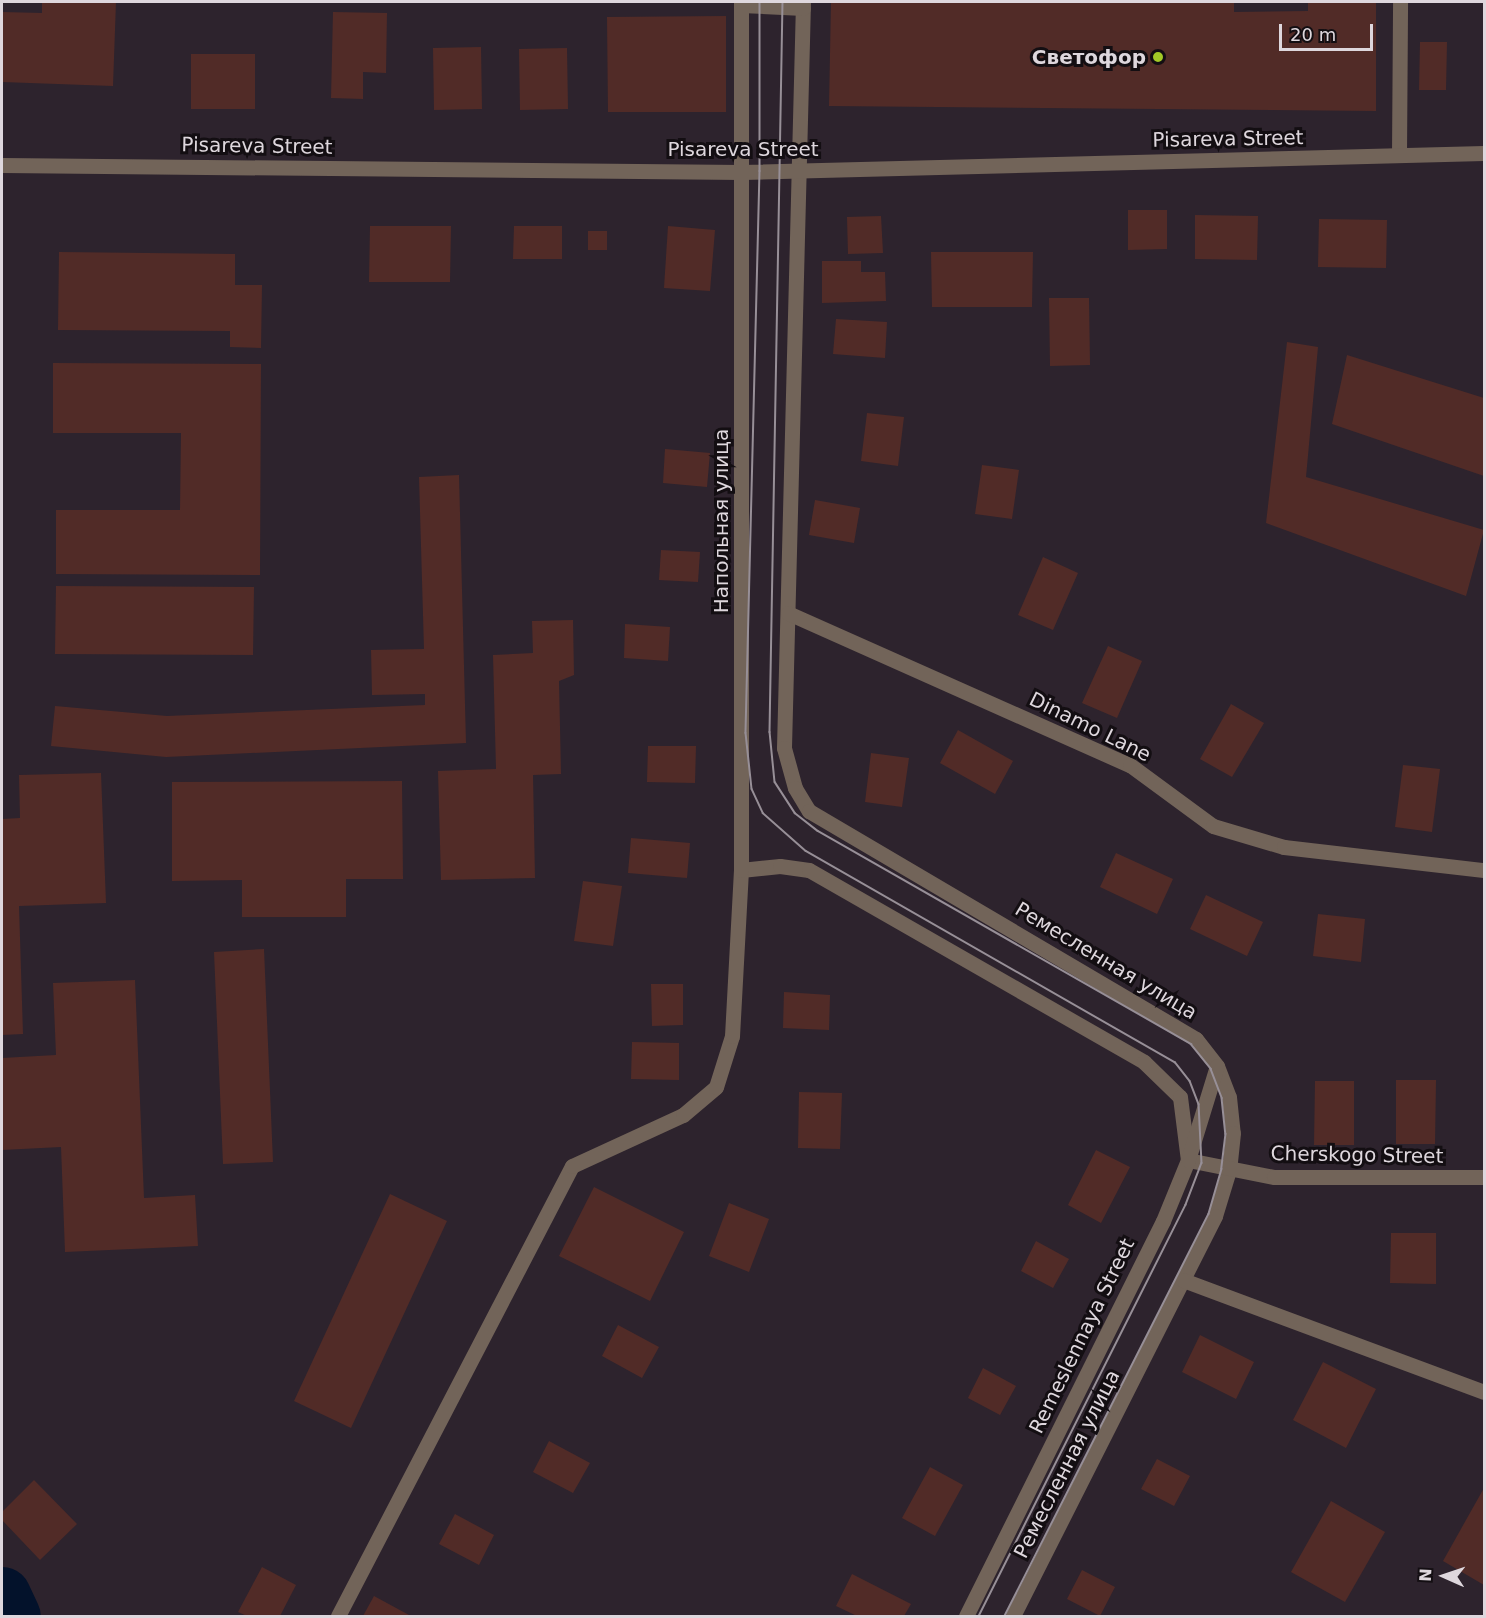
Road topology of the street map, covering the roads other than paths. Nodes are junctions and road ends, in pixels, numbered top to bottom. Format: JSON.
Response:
{"nodes":[{"id":1,"x":1400,"y":2,"type":"edge"},
{"id":2,"x":741,"y":3,"type":"edge"},
{"id":3,"x":803,"y":5,"type":"edge"},
{"id":4,"x":1485,"y":153,"type":"edge"},
{"id":5,"x":1399,"y":155,"type":"junction"},
{"id":6,"x":2,"y":165,"type":"edge"},
{"id":7,"x":802,"y":170,"type":"junction"},
{"id":8,"x":742,"y":171,"type":"junction"},
{"id":9,"x":788,"y":613,"type":"junction"},
{"id":10,"x":741,"y":870,"type":"junction"},
{"id":11,"x":1485,"y":870,"type":"edge"},
{"id":12,"x":1217,"y":1066,"type":"junction"},
{"id":13,"x":1188,"y":1160,"type":"junction"},
{"id":14,"x":1229,"y":1170,"type":"junction"},
{"id":15,"x":1485,"y":1177,"type":"edge"},
{"id":16,"x":1183,"y":1280,"type":"junction"},
{"id":17,"x":1485,"y":1392,"type":"edge"},
{"id":18,"x":338,"y":1617,"type":"edge"},
{"id":19,"x":966,"y":1617,"type":"edge"},
{"id":20,"x":1013,"y":1617,"type":"edge"}],
"edges":[{"from":1,"to":5,"type":"street"},
{"from":2,"to":3,"type":"street"},
{"from":2,"to":8,"type":"street","name":"Напольная улица"},
{"from":3,"to":7,"type":"street"},
{"from":4,"to":5,"type":"street","name":"Pisareva Street"},
{"from":5,"to":7,"type":"street","name":"Pisareva Street"},
{"from":6,"to":8,"type":"street","name":"Pisareva Street"},
{"from":7,"to":8,"type":"street","name":"Pisareva Street"},
{"from":7,"to":9,"type":"street"},
{"from":8,"to":10,"type":"street","name":"Напольная улица"},
{"from":9,"to":11,"type":"street","name":"Dinamo Lane"},
{"from":9,"to":12,"type":"street","name":"Ремесленная улица"},
{"from":10,"to":13,"type":"street"},
{"from":10,"to":18,"type":"street","name":"Напольная улица"},
{"from":12,"to":13,"type":"street","name":"Remeslennaya Street"},
{"from":12,"to":14,"type":"street","name":"Ремесленная улица"},
{"from":13,"to":14,"type":"street","name":"Cherskogo Street"},
{"from":13,"to":19,"type":"street","name":"Remeslennaya Street"},
{"from":14,"to":15,"type":"street","name":"Cherskogo Street"},
{"from":14,"to":16,"type":"street","name":"Ремесленная улица"},
{"from":16,"to":17,"type":"street"},
{"from":16,"to":20,"type":"street","name":"Ремесленная улица"}]}
